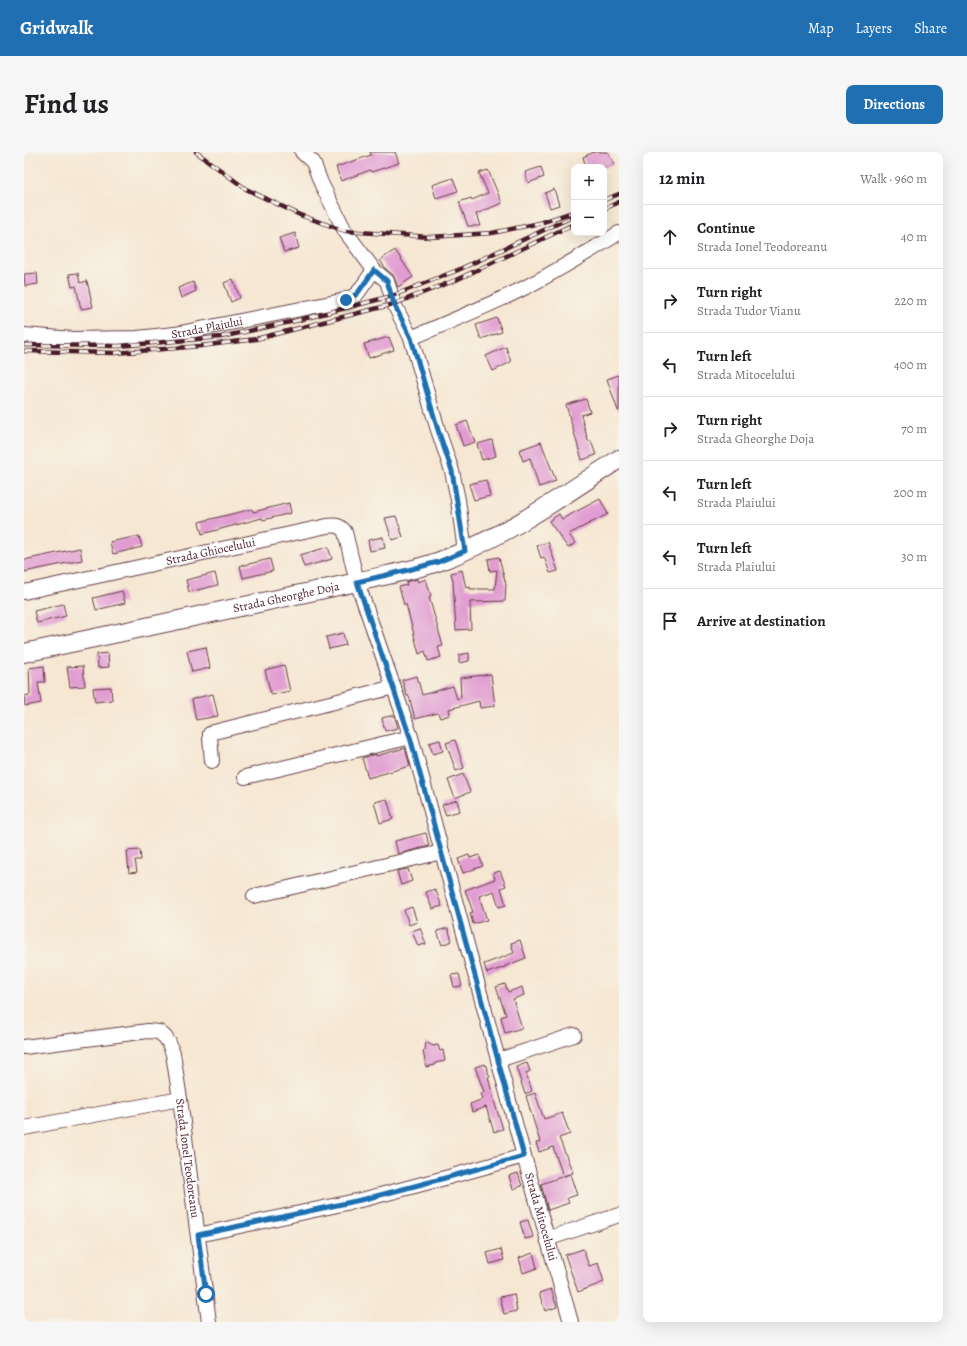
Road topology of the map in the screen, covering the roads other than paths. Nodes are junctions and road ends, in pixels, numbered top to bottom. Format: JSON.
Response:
{"nodes":[{"id":1,"x":302,"y":152,"type":"edge"},
{"id":2,"x":619,"y":233,"type":"edge"},
{"id":3,"x":374,"y":270,"type":"junction"},
{"id":4,"x":24,"y":336,"type":"edge"},
{"id":5,"x":411,"y":338,"type":"junction"},
{"id":6,"x":619,"y":459,"type":"edge"},
{"id":7,"x":465,"y":551,"type":"junction"},
{"id":8,"x":357,"y":582,"type":"junction"},
{"id":9,"x":24,"y":592,"type":"edge"},
{"id":10,"x":25,"y":650,"type":"edge"},
{"id":11,"x":394,"y":687,"type":"junction"},
{"id":12,"x":410,"y":737,"type":"junction"},
{"id":13,"x":212,"y":760,"type":"dead end"},
{"id":14,"x":245,"y":777,"type":"dead end"},
{"id":15,"x":442,"y":852,"type":"junction"},
{"id":16,"x":254,"y":896,"type":"dead end"},
{"id":17,"x":574,"y":1035,"type":"dead end"},
{"id":18,"x":24,"y":1047,"type":"edge"},
{"id":19,"x":499,"y":1060,"type":"junction"},
{"id":20,"x":180,"y":1100,"type":"junction"},
{"id":21,"x":24,"y":1128,"type":"edge"},
{"id":22,"x":524,"y":1156,"type":"junction"},
{"id":23,"x":619,"y":1215,"type":"edge"},
{"id":24,"x":198,"y":1235,"type":"junction"},
{"id":25,"x":548,"y":1239,"type":"junction"},
{"id":26,"x":209,"y":1322,"type":"edge"},
{"id":27,"x":571,"y":1322,"type":"edge"}],
"edges":[{"from":1,"to":3,"type":"street"},
{"from":2,"to":5,"type":"street"},
{"from":3,"to":4,"type":"street","name":"Strada Plaiului"},
{"from":3,"to":5,"type":"street"},
{"from":5,"to":7,"type":"street"},
{"from":6,"to":7,"type":"main road","name":"Strada Gheorghe Doja"},
{"from":7,"to":8,"type":"main road","name":"Strada Gheorghe Doja"},
{"from":8,"to":9,"type":"street","name":"Strada Ghiocelului"},
{"from":8,"to":10,"type":"main road","name":"Strada Gheorghe Doja"},
{"from":8,"to":11,"type":"street","name":"Strada Mitocelului"},
{"from":11,"to":12,"type":"street","name":"Strada Mitocelului"},
{"from":11,"to":13,"type":"street"},
{"from":12,"to":14,"type":"street"},
{"from":12,"to":15,"type":"street","name":"Strada Mitocelului"},
{"from":15,"to":16,"type":"street"},
{"from":15,"to":19,"type":"street","name":"Strada Mitocelului"},
{"from":17,"to":19,"type":"street"},
{"from":18,"to":20,"type":"street","name":"Strada Ionel Teodoreanu"},
{"from":19,"to":22,"type":"street","name":"Strada Mitocelului"},
{"from":20,"to":21,"type":"street"},
{"from":20,"to":24,"type":"street","name":"Strada Ionel Teodoreanu"},
{"from":22,"to":24,"type":"street"},
{"from":22,"to":25,"type":"street","name":"Strada Mitocelului"},
{"from":23,"to":25,"type":"street"},
{"from":24,"to":26,"type":"street","name":"Strada Ionel Teodoreanu"},
{"from":25,"to":27,"type":"street","name":"Strada Mitocelului"}]}
